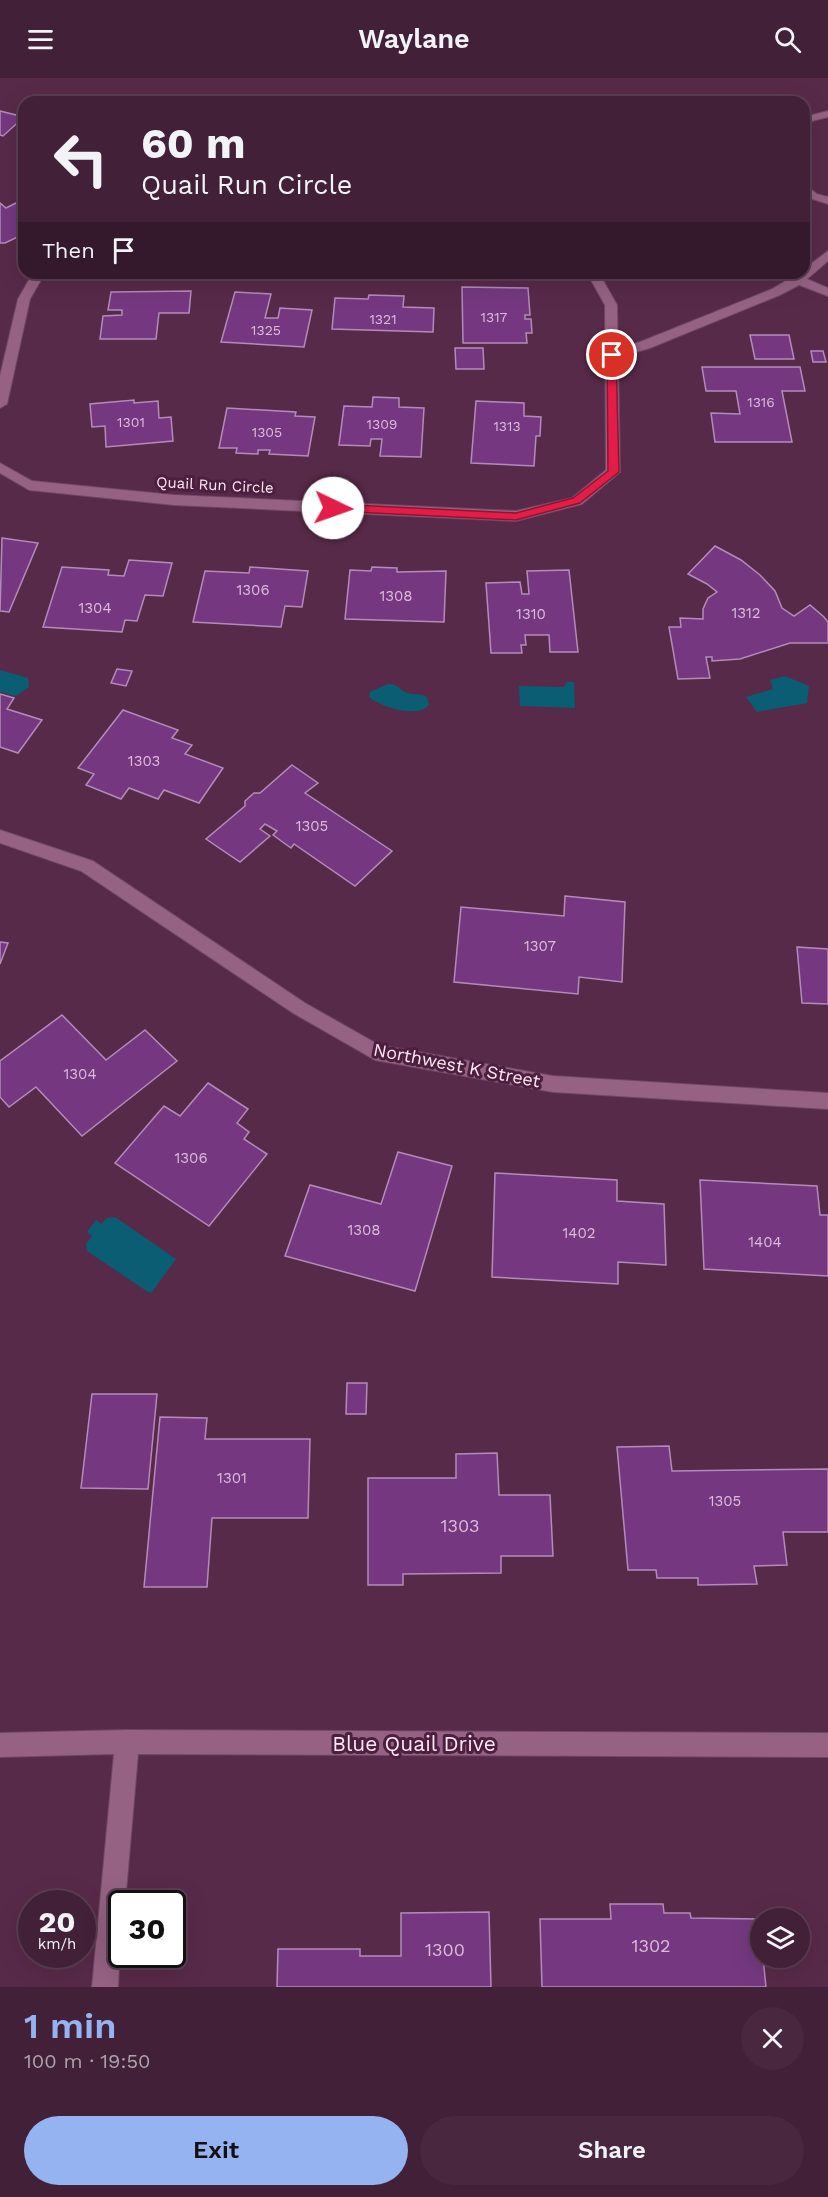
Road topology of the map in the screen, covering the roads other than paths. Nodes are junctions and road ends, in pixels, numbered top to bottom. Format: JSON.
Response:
{"nodes":[{"id":1,"x":828,"y":114,"type":"edge"},
{"id":2,"x":810,"y":118,"type":"edge"},
{"id":3,"x":810,"y":192,"type":"edge"},
{"id":4,"x":828,"y":201,"type":"edge"},
{"id":5,"x":828,"y":255,"type":"edge"},
{"id":6,"x":810,"y":270,"type":"edge"},
{"id":7,"x":36,"y":279,"type":"edge"},
{"id":8,"x":596,"y":279,"type":"edge"},
{"id":9,"x":798,"y":280,"type":"joint"},
{"id":10,"x":828,"y":292,"type":"edge"},
{"id":11,"x":612,"y":355,"type":"junction"},
{"id":12,"x":0,"y":404,"type":"edge"},
{"id":13,"x":0,"y":467,"type":"edge"},
{"id":14,"x":0,"y":836,"type":"edge"},
{"id":15,"x":828,"y":1101,"type":"edge"},
{"id":16,"x":127,"y":1742,"type":"junction"},
{"id":17,"x":0,"y":1745,"type":"edge"},
{"id":18,"x":828,"y":1745,"type":"edge"},
{"id":19,"x":105,"y":1987,"type":"edge"}],
"edges":[{"from":1,"to":2,"type":"street"},
{"from":3,"to":4,"type":"street"},
{"from":5,"to":6,"type":"street"},
{"from":7,"to":12,"type":"street"},
{"from":8,"to":11,"type":"street","name":"Quail Run Circle"},
{"from":9,"to":10,"type":"street"},
{"from":9,"to":11,"type":"street"},
{"from":11,"to":13,"type":"street","name":"Quail Run Circle"},
{"from":14,"to":15,"type":"street","name":"Northwest K Street"},
{"from":16,"to":17,"type":"street","name":"Blue Quail Drive"},
{"from":16,"to":18,"type":"street","name":"Blue Quail Drive"},
{"from":16,"to":19,"type":"street"}]}
